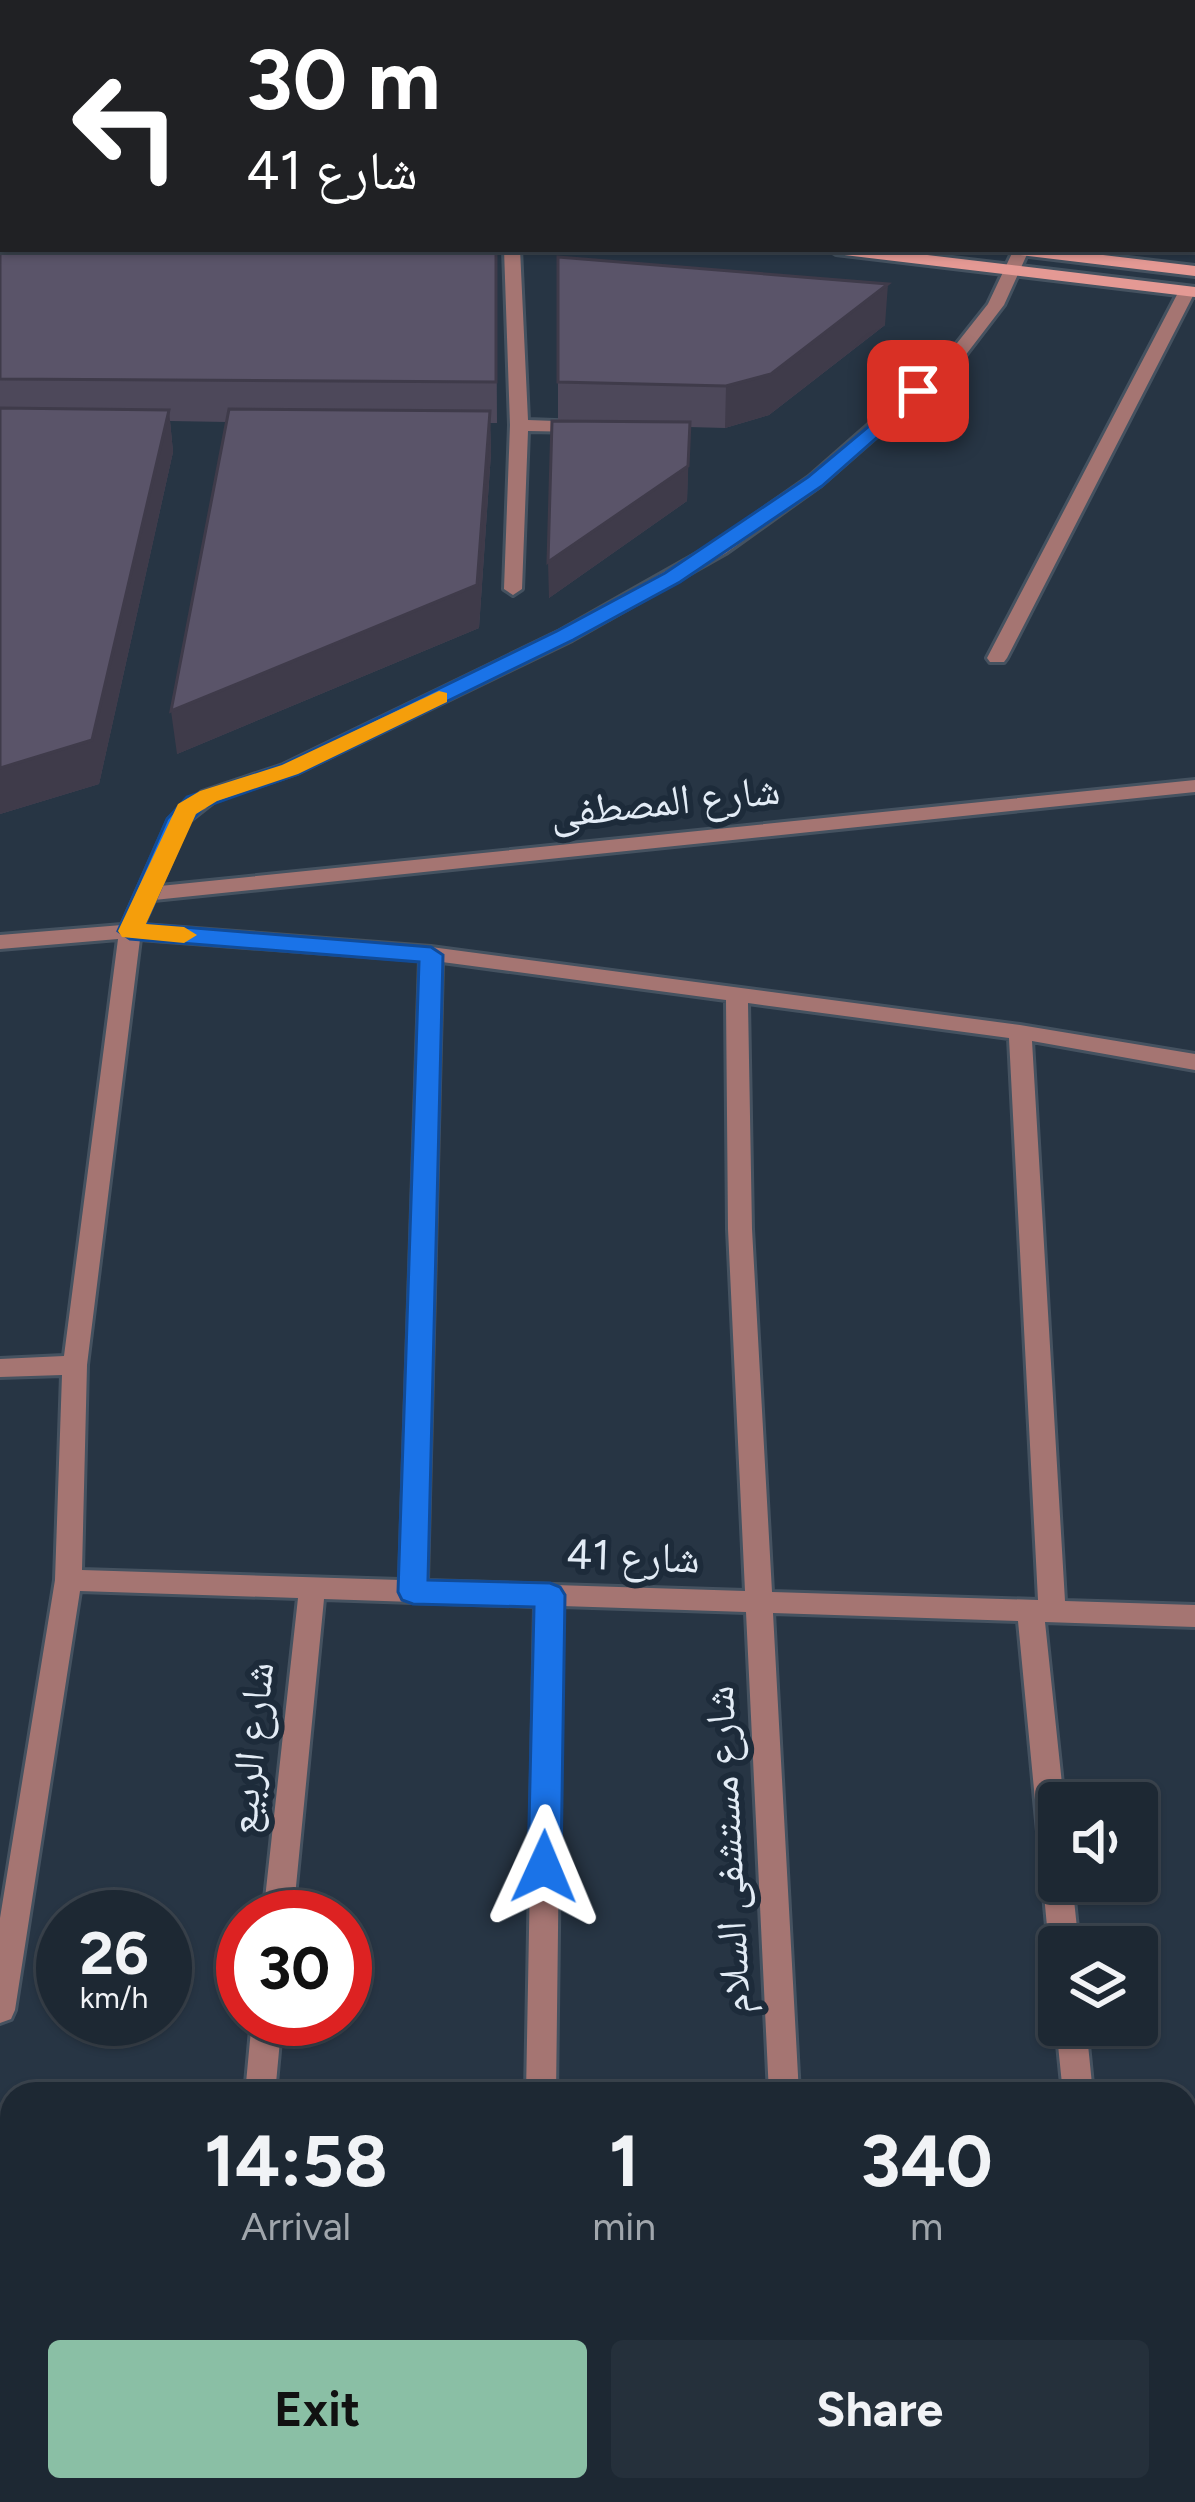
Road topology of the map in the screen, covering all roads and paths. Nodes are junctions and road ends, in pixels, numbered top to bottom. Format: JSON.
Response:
{"nodes":[{"id":1,"x":512,"y":252,"type":"edge"},
{"id":2,"x":861,"y":252,"type":"edge"},
{"id":3,"x":1020,"y":252,"type":"edge"},
{"id":4,"x":1038,"y":252,"type":"edge"},
{"id":5,"x":1014,"y":270,"type":"junction"},
{"id":6,"x":1195,"y":271,"type":"edge"},
{"id":7,"x":1191,"y":292,"type":"edge"},
{"id":8,"x":519,"y":424,"type":"junction"},
{"id":9,"x":601,"y":428,"type":"edge"},
{"id":10,"x":513,"y":589,"type":"dead end"},
{"id":11,"x":998,"y":658,"type":"dead end"},
{"id":12,"x":1195,"y":786,"type":"edge"},
{"id":13,"x":144,"y":894,"type":"junction"},
{"id":14,"x":130,"y":931,"type":"junction"},
{"id":15,"x":0,"y":942,"type":"edge"},
{"id":16,"x":431,"y":955,"type":"junction"},
{"id":17,"x":736,"y":996,"type":"junction"},
{"id":18,"x":1021,"y":1032,"type":"junction"},
{"id":19,"x":1195,"y":1062,"type":"edge"},
{"id":20,"x":75,"y":1365,"type":"junction"},
{"id":21,"x":0,"y":1368,"type":"edge"},
{"id":22,"x":68,"y":1580,"type":"junction"},
{"id":23,"x":312,"y":1588,"type":"junction"},
{"id":24,"x":413,"y":1592,"type":"junction"},
{"id":25,"x":550,"y":1595,"type":"junction"},
{"id":26,"x":760,"y":1602,"type":"junction"},
{"id":27,"x":1041,"y":1611,"type":"junction"},
{"id":28,"x":1195,"y":1616,"type":"edge"},
{"id":29,"x":281,"y":1890,"type":"edge"},
{"id":30,"x":1063,"y":1926,"type":"edge"},
{"id":31,"x":0,"y":2010,"type":"edge"},
{"id":32,"x":264,"y":2046,"type":"edge"},
{"id":33,"x":1073,"y":2046,"type":"edge"},
{"id":34,"x":261,"y":2082,"type":"edge"},
{"id":35,"x":541,"y":2082,"type":"edge"},
{"id":36,"x":783,"y":2082,"type":"edge"},
{"id":37,"x":1077,"y":2082,"type":"edge"}],
"edges":[{"from":1,"to":8,"type":"street"},
{"from":2,"to":5,"type":"main road"},
{"from":3,"to":5,"type":"street"},
{"from":4,"to":6,"type":"main road"},
{"from":5,"to":7,"type":"main road"},
{"from":5,"to":13,"type":"street"},
{"from":7,"to":11,"type":"street"},
{"from":8,"to":9,"type":"street"},
{"from":8,"to":10,"type":"street"},
{"from":12,"to":13,"type":"street","name":"شارع المصطفى"},
{"from":13,"to":14,"type":"street"},
{"from":14,"to":15,"type":"street"},
{"from":14,"to":16,"type":"street"},
{"from":14,"to":20,"type":"street"},
{"from":16,"to":17,"type":"street"},
{"from":16,"to":24,"type":"street"},
{"from":17,"to":18,"type":"street"},
{"from":17,"to":26,"type":"street","name":"شارع مستشفى السلام"},
{"from":18,"to":19,"type":"street"},
{"from":18,"to":27,"type":"street"},
{"from":20,"to":21,"type":"street"},
{"from":20,"to":22,"type":"street"},
{"from":22,"to":23,"type":"street","name":"شارع 41"},
{"from":22,"to":31,"type":"street"},
{"from":23,"to":24,"type":"street","name":"شارع 41"},
{"from":23,"to":29,"type":"street","name":"شارع الربيع"},
{"from":24,"to":25,"type":"street","name":"شارع 41"},
{"from":25,"to":26,"type":"street","name":"شارع 41"},
{"from":25,"to":35,"type":"street"},
{"from":26,"to":27,"type":"street","name":"شارع 41"},
{"from":26,"to":36,"type":"street","name":"شارع مستشفى السلام"},
{"from":27,"to":28,"type":"street","name":"شارع 41"},
{"from":27,"to":30,"type":"street"},
{"from":32,"to":34,"type":"street"},
{"from":33,"to":37,"type":"street"}]}
